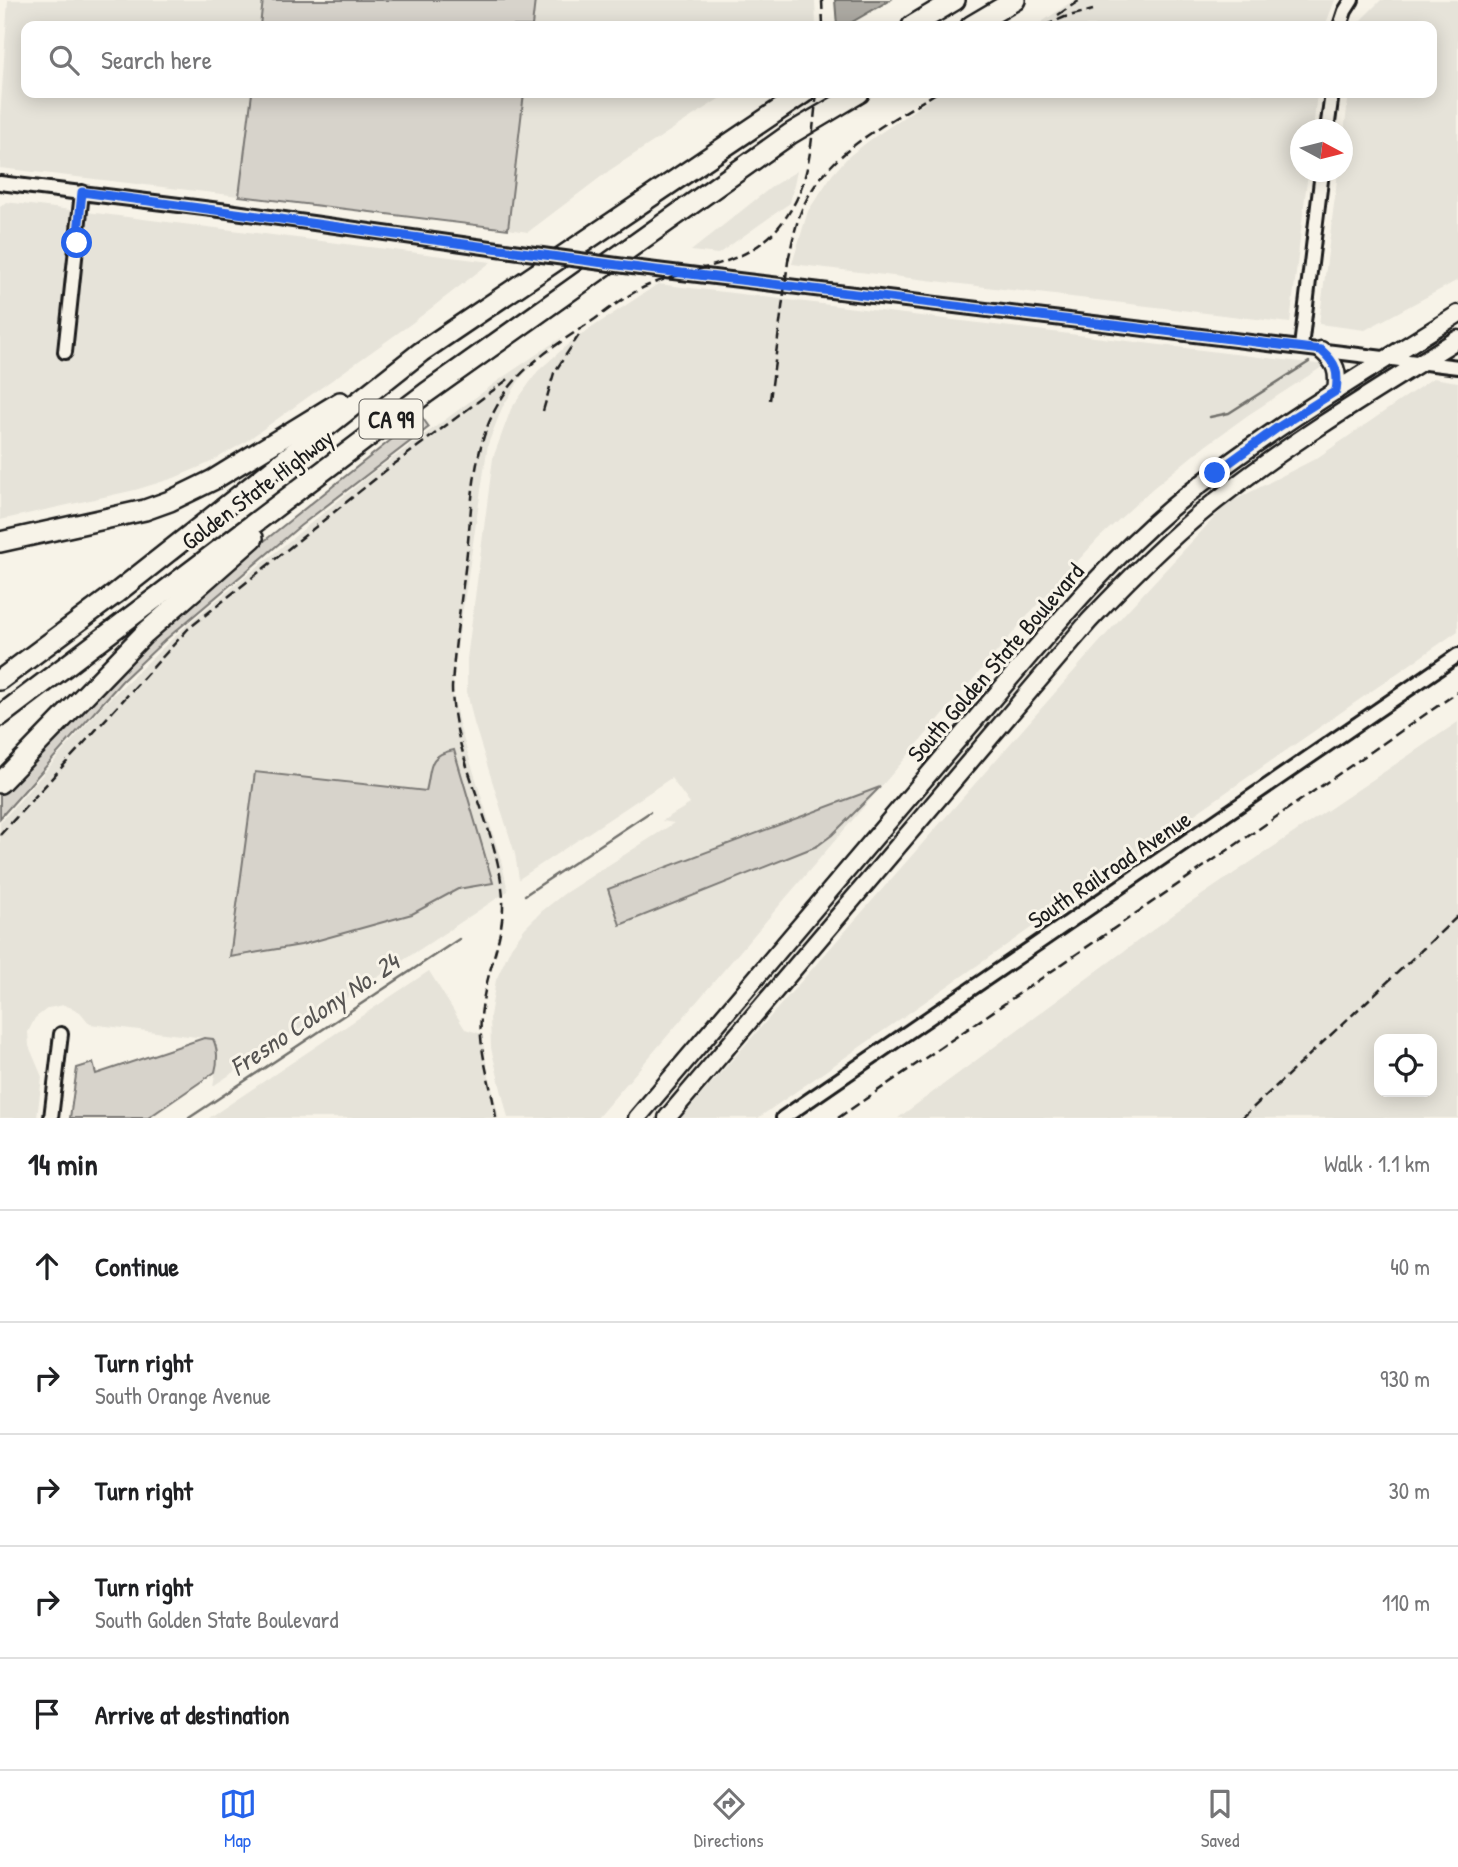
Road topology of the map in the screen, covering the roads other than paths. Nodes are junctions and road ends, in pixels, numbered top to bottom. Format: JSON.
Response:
{"nodes":[{"id":1,"x":955,"y":0,"type":"edge"},
{"id":2,"x":1016,"y":0,"type":"edge"},
{"id":3,"x":1352,"y":0,"type":"edge"},
{"id":4,"x":920,"y":21,"type":"edge"},
{"id":5,"x":980,"y":21,"type":"edge"},
{"id":6,"x":1342,"y":21,"type":"edge"},
{"id":7,"x":797,"y":98,"type":"edge"},
{"id":8,"x":851,"y":98,"type":"edge"},
{"id":9,"x":1331,"y":98,"type":"edge"},
{"id":10,"x":1328,"y":119,"type":"edge"},
{"id":11,"x":1321,"y":182,"type":"edge"},
{"id":12,"x":0,"y":183,"type":"edge"},
{"id":13,"x":82,"y":192,"type":"junction"},
{"id":14,"x":1458,"y":314,"type":"edge"},
{"id":15,"x":1458,"y":339,"type":"edge"},
{"id":16,"x":1301,"y":348,"type":"junction"},
{"id":17,"x":1321,"y":350,"type":"junction"},
{"id":18,"x":65,"y":352,"type":"dead end"},
{"id":19,"x":421,"y":352,"type":"junction"},
{"id":20,"x":1390,"y":357,"type":"junction"},
{"id":21,"x":1421,"y":362,"type":"junction"},
{"id":22,"x":1458,"y":367,"type":"edge"},
{"id":23,"x":1336,"y":391,"type":"junction"},
{"id":24,"x":402,"y":410,"type":"junction"},
{"id":25,"x":0,"y":542,"type":"edge"},
{"id":26,"x":1458,"y":655,"type":"edge"},
{"id":27,"x":0,"y":680,"type":"edge"},
{"id":28,"x":0,"y":716,"type":"edge"},
{"id":29,"x":0,"y":783,"type":"edge"},
{"id":30,"x":61,"y":1034,"type":"dead end"},
{"id":31,"x":51,"y":1118,"type":"edge"},
{"id":32,"x":637,"y":1118,"type":"edge"},
{"id":33,"x":667,"y":1118,"type":"edge"},
{"id":34,"x":783,"y":1118,"type":"edge"}],
"edges":[{"from":1,"to":4,"type":"highway"},
{"from":2,"to":5,"type":"highway"},
{"from":3,"to":6,"type":"street"},
{"from":7,"to":19,"type":"highway","name":"Golden State Highway","number":"CA 99"},
{"from":8,"to":24,"type":"highway","name":"Golden State Highway","number":"CA 99"},
{"from":9,"to":10,"type":"street"},
{"from":11,"to":16,"type":"street"},
{"from":12,"to":13,"type":"street"},
{"from":13,"to":16,"type":"street","bridge":true},
{"from":13,"to":18,"type":"street"},
{"from":14,"to":20,"type":"main road","name":"South Golden State Boulevard"},
{"from":15,"to":21,"type":"main road","name":"South Golden State Boulevard"},
{"from":16,"to":17,"type":"street"},
{"from":17,"to":20,"type":"street"},
{"from":17,"to":23,"type":"main road"},
{"from":19,"to":25,"type":"highway"},
{"from":19,"to":27,"type":"highway","name":"Golden State Highway","number":"CA 99"},
{"from":20,"to":21,"type":"street"},
{"from":20,"to":23,"type":"main road","name":"South Golden State Boulevard"},
{"from":21,"to":22,"type":"street"},
{"from":21,"to":33,"type":"main road","name":"South Golden State Boulevard"},
{"from":23,"to":32,"type":"main road","name":"South Golden State Boulevard"},
{"from":24,"to":28,"type":"highway","name":"Golden State Highway","number":"CA 99"},
{"from":24,"to":29,"type":"highway"},
{"from":26,"to":34,"type":"street","name":"South Railroad Avenue"},
{"from":30,"to":31,"type":"street"}]}
